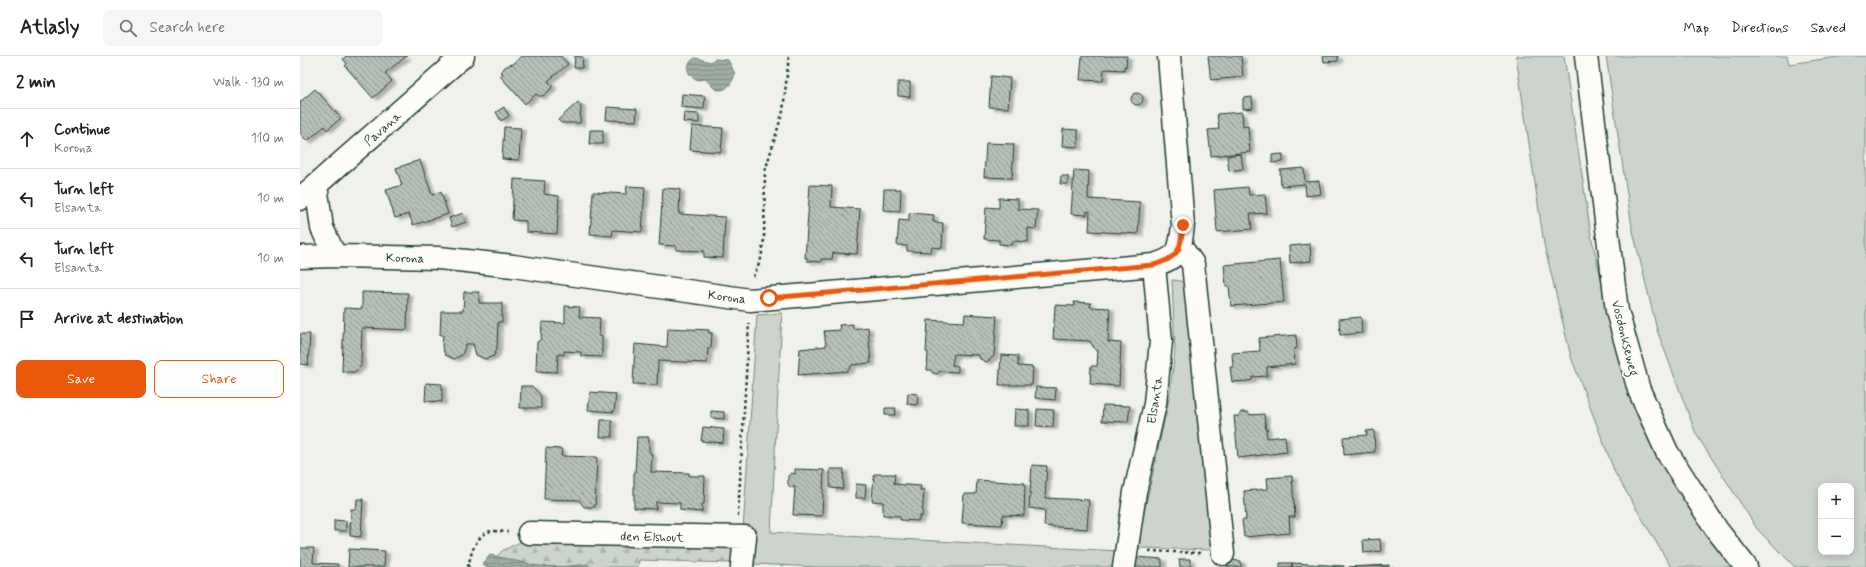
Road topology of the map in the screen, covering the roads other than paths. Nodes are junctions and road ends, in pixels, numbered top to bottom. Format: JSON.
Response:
{"nodes":[{"id":1,"x":463,"y":56,"type":"edge"},
{"id":2,"x":1169,"y":56,"type":"edge"},
{"id":3,"x":1586,"y":56,"type":"edge"},
{"id":4,"x":316,"y":185,"type":"junction"},
{"id":5,"x":300,"y":199,"type":"edge"},
{"id":6,"x":1181,"y":247,"type":"junction"},
{"id":7,"x":335,"y":256,"type":"junction"},
{"id":8,"x":300,"y":257,"type":"edge"},
{"id":9,"x":1154,"y":265,"type":"junction"},
{"id":10,"x":529,"y":533,"type":"road end"},
{"id":11,"x":1223,"y":554,"type":"road end"},
{"id":12,"x":1125,"y":559,"type":"edge"},
{"id":13,"x":742,"y":567,"type":"edge"},
{"id":14,"x":1746,"y":567,"type":"edge"}],
"edges":[{"from":1,"to":4,"type":"street","name":"Pavana"},
{"from":2,"to":6,"type":"street"},
{"from":3,"to":14,"type":"street","name":"Vosdonkseweg"},
{"from":4,"to":5,"type":"street","name":"Pavana"},
{"from":4,"to":7,"type":"street"},
{"from":6,"to":9,"type":"street"},
{"from":6,"to":11,"type":"street"},
{"from":7,"to":8,"type":"street","name":"Korona"},
{"from":7,"to":9,"type":"street","name":"Korona"},
{"from":9,"to":12,"type":"street","name":"Elsanta"},
{"from":10,"to":13,"type":"street","name":"den Elshout"}]}
